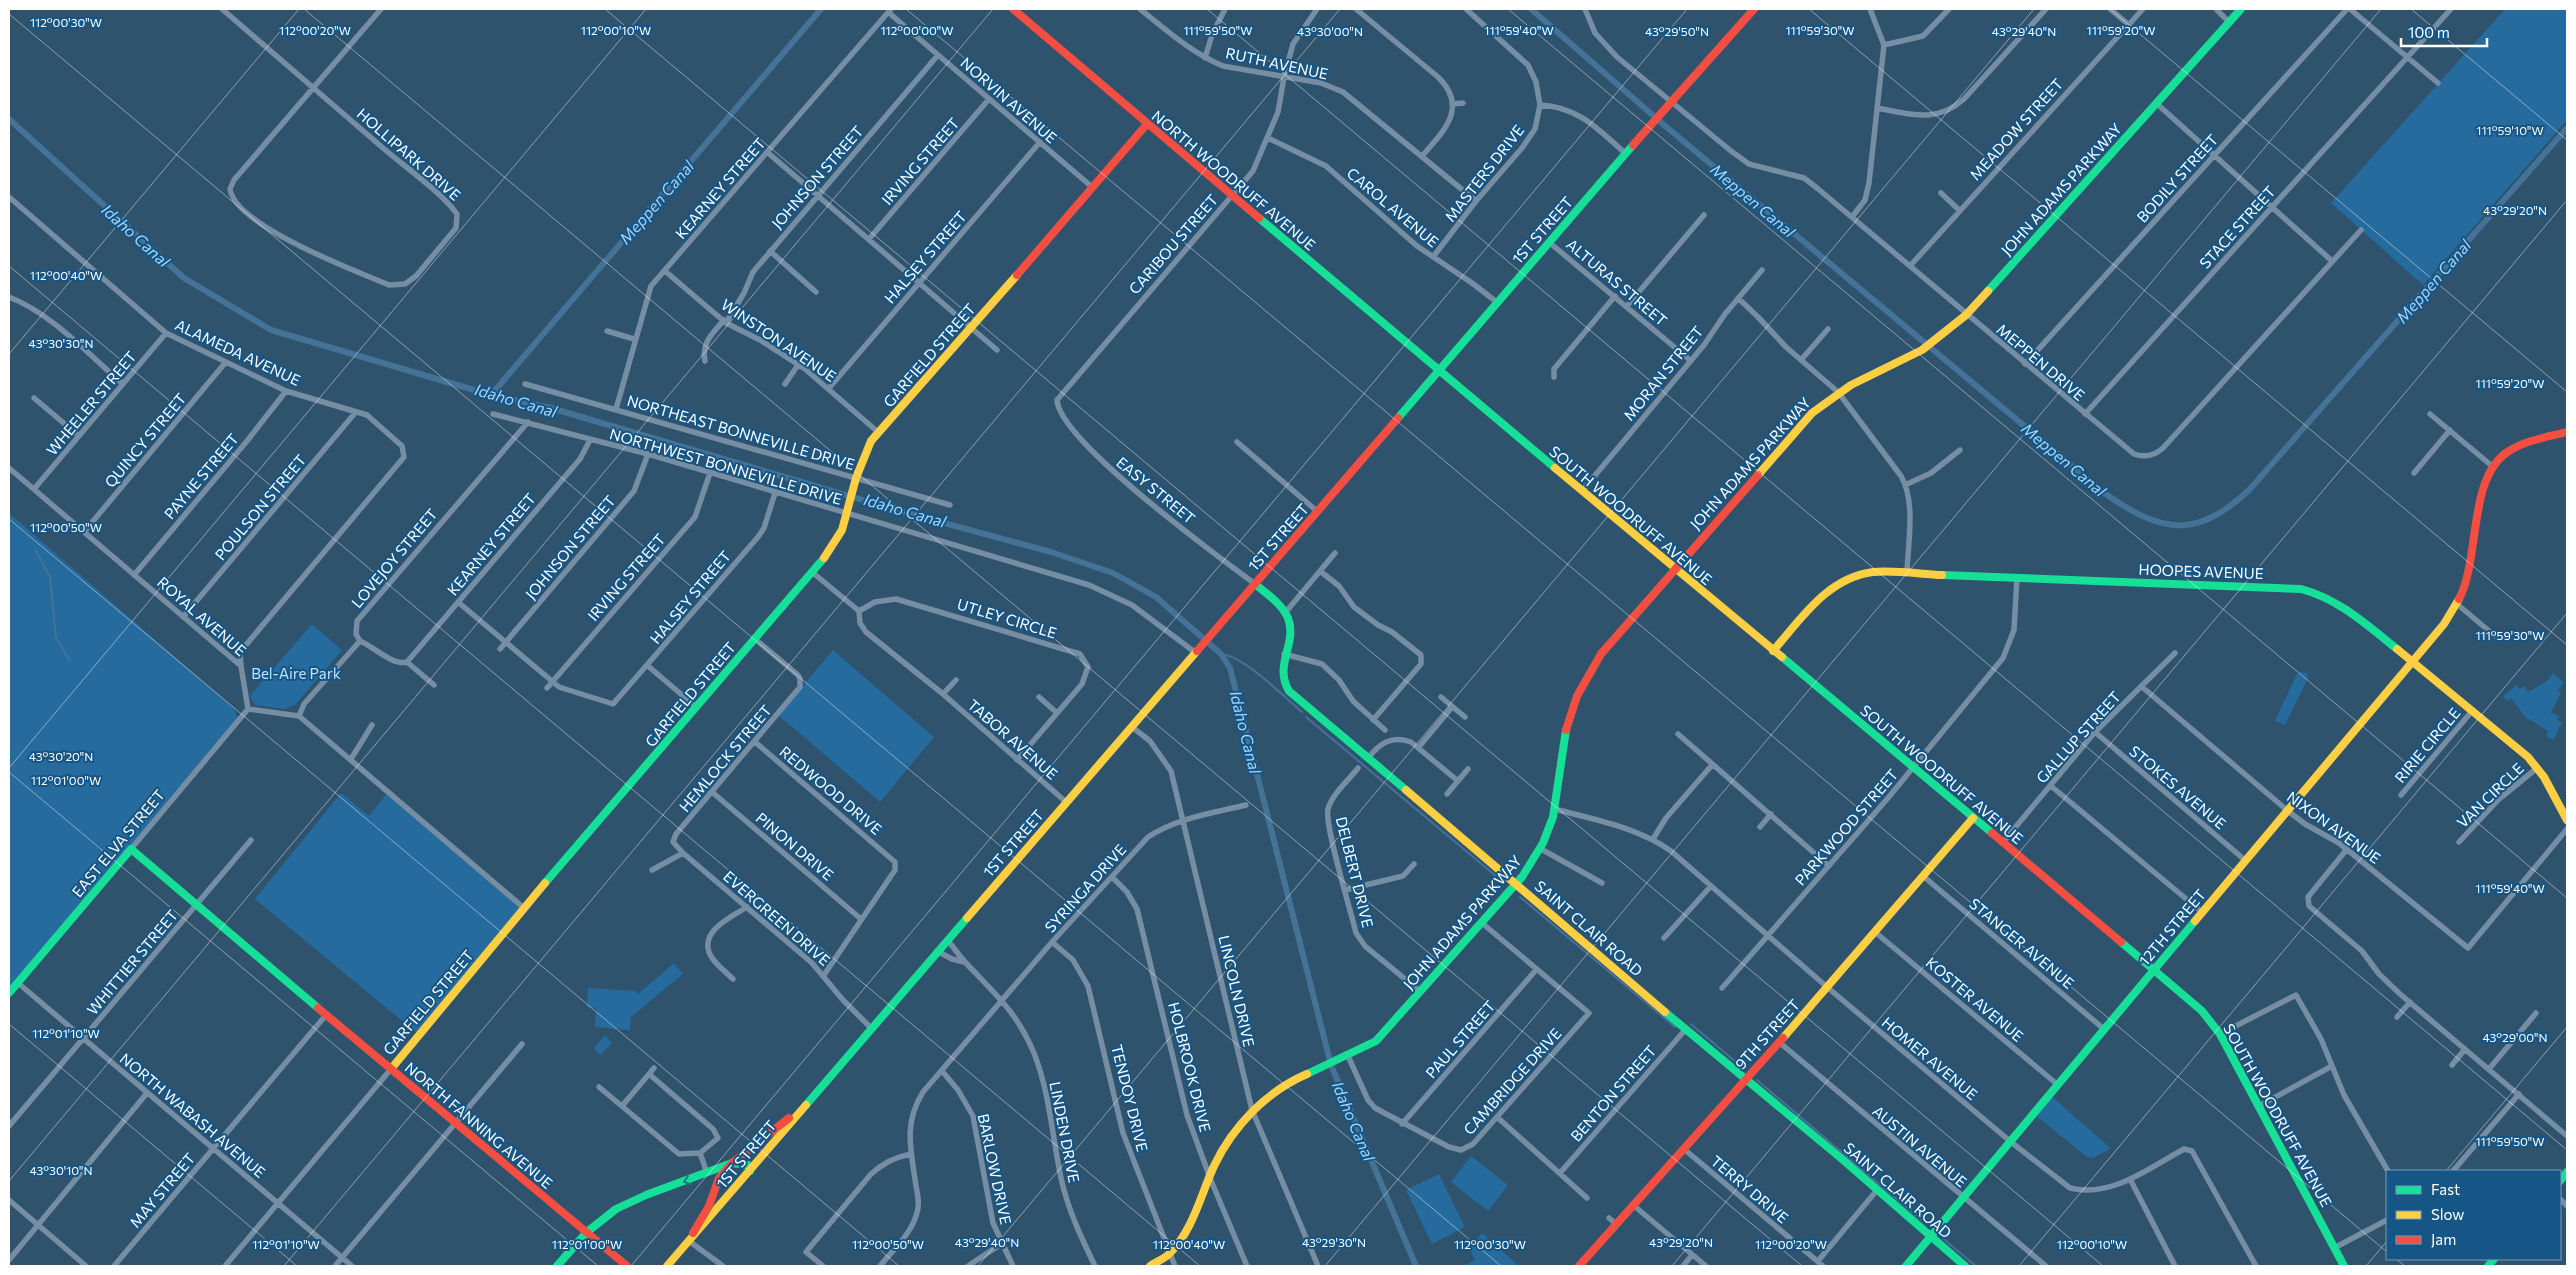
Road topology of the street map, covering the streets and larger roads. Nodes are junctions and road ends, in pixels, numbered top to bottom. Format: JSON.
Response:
{"nodes":[{"id":1,"x":222,"y":9,"type":"edge"},
{"id":2,"x":381,"y":9,"type":"edge"},
{"id":3,"x":1013,"y":9,"type":"edge"},
{"id":4,"x":1140,"y":9,"type":"edge"},
{"id":5,"x":1225,"y":9,"type":"edge"},
{"id":6,"x":1317,"y":9,"type":"edge"},
{"id":7,"x":1356,"y":9,"type":"edge"},
{"id":8,"x":1466,"y":9,"type":"edge"},
{"id":9,"x":1585,"y":9,"type":"edge"},
{"id":10,"x":1754,"y":9,"type":"edge"},
{"id":11,"x":1870,"y":9,"type":"edge"},
{"id":12,"x":1949,"y":9,"type":"edge"},
{"id":13,"x":2046,"y":9,"type":"edge"},
{"id":14,"x":2110,"y":9,"type":"edge"},
{"id":15,"x":2143,"y":9,"type":"edge"},
{"id":16,"x":2216,"y":9,"type":"edge"},
{"id":17,"x":2241,"y":9,"type":"edge"},
{"id":18,"x":2349,"y":9,"type":"edge"},
{"id":19,"x":2451,"y":9,"type":"edge"},
{"id":20,"x":889,"y":10,"type":"edge"},
{"id":21,"x":2229,"y":22,"type":"junction"},
{"id":22,"x":2128,"y":24,"type":"junction"},
{"id":23,"x":1884,"y":45,"type":"junction"},
{"id":24,"x":938,"y":55,"type":"junction"},
{"id":25,"x":2408,"y":57,"type":"junction"},
{"id":26,"x":1205,"y":58,"type":"junction"},
{"id":27,"x":1284,"y":77,"type":"junction"},
{"id":28,"x":2438,"y":83,"type":"dead end"},
{"id":29,"x":313,"y":87,"type":"junction"},
{"id":30,"x":989,"y":99,"type":"junction"},
{"id":31,"x":1670,"y":102,"type":"junction"},
{"id":32,"x":1464,"y":103,"type":"dead end"},
{"id":33,"x":2156,"y":103,"type":"junction"},
{"id":34,"x":1452,"y":104,"type":"junction"},
{"id":35,"x":1540,"y":105,"type":"junction"},
{"id":36,"x":1877,"y":108,"type":"junction"},
{"id":37,"x":1147,"y":124,"type":"junction"},
{"id":38,"x":1268,"y":138,"type":"junction"},
{"id":39,"x":1040,"y":142,"type":"junction"},
{"id":40,"x":767,"y":152,"type":"junction"},
{"id":41,"x":1626,"y":154,"type":"junction"},
{"id":42,"x":2214,"y":154,"type":"junction"},
{"id":43,"x":1422,"y":156,"type":"junction"},
{"id":44,"x":1092,"y":187,"type":"junction"},
{"id":45,"x":1940,"y":193,"type":"dead end"},
{"id":46,"x":818,"y":194,"type":"junction"},
{"id":47,"x":1232,"y":196,"type":"junction"},
{"id":48,"x":9,"y":198,"type":"edge"},
{"id":49,"x":1476,"y":201,"type":"junction"},
{"id":50,"x":2272,"y":207,"type":"junction"},
{"id":51,"x":1959,"y":210,"type":"junction"},
{"id":52,"x":1704,"y":215,"type":"dead end"},
{"id":53,"x":1852,"y":217,"type":"junction"},
{"id":54,"x":2361,"y":230,"type":"dead end"},
{"id":55,"x":869,"y":239,"type":"junction"},
{"id":56,"x":1550,"y":243,"type":"junction"},
{"id":57,"x":770,"y":251,"type":"junction"},
{"id":58,"x":1433,"y":257,"type":"junction"},
{"id":59,"x":2332,"y":261,"type":"junction"},
{"id":60,"x":1910,"y":266,"type":"junction"},
{"id":61,"x":1762,"y":270,"type":"dead end"},
{"id":62,"x":665,"y":271,"type":"junction"},
{"id":63,"x":919,"y":282,"type":"junction"},
{"id":64,"x":816,"y":292,"type":"dead end"},
{"id":65,"x":1615,"y":296,"type":"junction"},
{"id":66,"x":9,"y":297,"type":"edge"},
{"id":67,"x":1738,"y":298,"type":"junction"},
{"id":68,"x":1498,"y":303,"type":"junction"},
{"id":69,"x":1626,"y":306,"type":"junction"},
{"id":70,"x":1966,"y":315,"type":"junction"},
{"id":71,"x":725,"y":322,"type":"junction"},
{"id":72,"x":972,"y":328,"type":"junction"},
{"id":73,"x":1828,"y":329,"type":"dead end"},
{"id":74,"x":607,"y":331,"type":"dead end"},
{"id":75,"x":166,"y":333,"type":"junction"},
{"id":76,"x":634,"y":339,"type":"junction"},
{"id":77,"x":998,"y":350,"type":"dead end"},
{"id":78,"x":1801,"y":360,"type":"junction"},
{"id":79,"x":705,"y":361,"type":"dead end"},
{"id":80,"x":1691,"y":361,"type":"junction"},
{"id":81,"x":225,"y":363,"type":"junction"},
{"id":82,"x":798,"y":364,"type":"junction"},
{"id":83,"x":2025,"y":364,"type":"junction"},
{"id":84,"x":1439,"y":371,"type":"junction"},
{"id":85,"x":1554,"y":377,"type":"dead end"},
{"id":86,"x":123,"y":384,"type":"junction"},
{"id":87,"x":525,"y":384,"type":"dead end"},
{"id":88,"x":785,"y":384,"type":"dead end"},
{"id":89,"x":829,"y":388,"type":"junction"},
{"id":90,"x":286,"y":391,"type":"junction"},
{"id":91,"x":1838,"y":392,"type":"junction"},
{"id":92,"x":34,"y":398,"type":"dead end"},
{"id":93,"x":1057,"y":400,"type":"joint"},
{"id":94,"x":616,"y":408,"type":"junction"},
{"id":95,"x":355,"y":413,"type":"junction"},
{"id":96,"x":493,"y":414,"type":"dead end"},
{"id":97,"x":2085,"y":414,"type":"junction"},
{"id":98,"x":2430,"y":414,"type":"dead end"},
{"id":99,"x":528,"y":422,"type":"junction"},
{"id":100,"x":2450,"y":430,"type":"junction"},
{"id":101,"x":878,"y":432,"type":"junction"},
{"id":102,"x":2567,"y":432,"type":"edge"},
{"id":103,"x":79,"y":436,"type":"junction"},
{"id":104,"x":590,"y":440,"type":"junction"},
{"id":105,"x":1237,"y":442,"type":"dead end"},
{"id":106,"x":1960,"y":450,"type":"dead end"},
{"id":107,"x":648,"y":454,"type":"junction"},
{"id":108,"x":2492,"y":466,"type":"junction"},
{"id":109,"x":9,"y":468,"type":"edge"},
{"id":110,"x":710,"y":473,"type":"junction"},
{"id":111,"x":2414,"y":473,"type":"dead end"},
{"id":112,"x":856,"y":478,"type":"junction"},
{"id":113,"x":1905,"y":485,"type":"junction"},
{"id":114,"x":34,"y":489,"type":"junction"},
{"id":115,"x":1582,"y":491,"type":"junction"},
{"id":116,"x":776,"y":493,"type":"junction"},
{"id":117,"x":950,"y":505,"type":"dead end"},
{"id":118,"x":1318,"y":512,"type":"junction"},
{"id":119,"x":847,"y":513,"type":"junction"},
{"id":120,"x":84,"y":532,"type":"junction"},
{"id":121,"x":1335,"y":553,"type":"dead end"},
{"id":122,"x":1674,"y":570,"type":"junction"},
{"id":123,"x":1320,"y":571,"type":"junction"},
{"id":124,"x":812,"y":572,"type":"junction"},
{"id":125,"x":1907,"y":572,"type":"junction"},
{"id":126,"x":134,"y":575,"type":"junction"},
{"id":127,"x":2017,"y":577,"type":"junction"},
{"id":128,"x":1256,"y":584,"type":"junction"},
{"id":129,"x":458,"y":602,"type":"junction"},
{"id":130,"x":2457,"y":604,"type":"junction"},
{"id":131,"x":859,"y":611,"type":"junction"},
{"id":132,"x":1285,"y":613,"type":"junction"},
{"id":133,"x":183,"y":617,"type":"junction"},
{"id":134,"x":2495,"y":636,"type":"dead end"},
{"id":135,"x":755,"y":639,"type":"junction"},
{"id":136,"x":360,"y":641,"type":"junction"},
{"id":137,"x":505,"y":643,"type":"junction"},
{"id":138,"x":500,"y":649,"type":"dead end"},
{"id":139,"x":1198,"y":650,"type":"junction"},
{"id":140,"x":1773,"y":651,"type":"junction"},
{"id":141,"x":2175,"y":653,"type":"dead end"},
{"id":142,"x":1284,"y":654,"type":"junction"},
{"id":143,"x":2412,"y":661,"type":"junction"},
{"id":144,"x":407,"y":662,"type":"junction"},
{"id":145,"x":241,"y":666,"type":"junction"},
{"id":146,"x":648,"y":666,"type":"junction"},
{"id":147,"x":956,"y":680,"type":"dead end"},
{"id":148,"x":552,"y":682,"type":"junction"},
{"id":149,"x":434,"y":685,"type":"dead end"},
{"id":150,"x":2142,"y":686,"type":"junction"},
{"id":151,"x":547,"y":688,"type":"dead end"},
{"id":152,"x":943,"y":694,"type":"junction"},
{"id":153,"x":1039,"y":697,"type":"dead end"},
{"id":154,"x":1441,"y":697,"type":"dead end"},
{"id":155,"x":696,"y":707,"type":"junction"},
{"id":156,"x":1452,"y":707,"type":"junction"},
{"id":157,"x":248,"y":709,"type":"junction"},
{"id":158,"x":2472,"y":711,"type":"junction"},
{"id":159,"x":1057,"y":713,"type":"junction"},
{"id":160,"x":299,"y":716,"type":"junction"},
{"id":161,"x":1465,"y":717,"type":"dead end"},
{"id":162,"x":1373,"y":720,"type":"junction"},
{"id":163,"x":372,"y":725,"type":"dead end"},
{"id":164,"x":1132,"y":727,"type":"junction"},
{"id":165,"x":1385,"y":730,"type":"dead end"},
{"id":166,"x":2095,"y":732,"type":"junction"},
{"id":167,"x":1678,"y":734,"type":"dead end"},
{"id":168,"x":755,"y":742,"type":"junction"},
{"id":169,"x":1418,"y":748,"type":"junction"},
{"id":170,"x":1368,"y":758,"type":"junction"},
{"id":171,"x":350,"y":759,"type":"junction"},
{"id":172,"x":1017,"y":760,"type":"junction"},
{"id":173,"x":1712,"y":765,"type":"junction"},
{"id":174,"x":1358,"y":768,"type":"dead end"},
{"id":175,"x":1914,"y":768,"type":"junction"},
{"id":176,"x":2538,"y":768,"type":"junction"},
{"id":177,"x":1468,"y":769,"type":"dead end"},
{"id":178,"x":1458,"y":781,"type":"junction"},
{"id":179,"x":2051,"y":786,"type":"junction"},
{"id":180,"x":712,"y":792,"type":"junction"},
{"id":181,"x":1447,"y":794,"type":"dead end"},
{"id":182,"x":2401,"y":795,"type":"dead end"},
{"id":183,"x":1066,"y":802,"type":"junction"},
{"id":184,"x":1246,"y":805,"type":"dead end"},
{"id":185,"x":1555,"y":809,"type":"junction"},
{"id":186,"x":2288,"y":811,"type":"junction"},
{"id":187,"x":1771,"y":814,"type":"junction"},
{"id":188,"x":1973,"y":818,"type":"junction"},
{"id":189,"x":1184,"y":820,"type":"junction"},
{"id":190,"x":2567,"y":820,"type":"edge"},
{"id":191,"x":1760,"y":827,"type":"dead end"},
{"id":192,"x":2567,"y":829,"type":"edge"},
{"id":193,"x":1653,"y":839,"type":"junction"},
{"id":194,"x":251,"y":840,"type":"dead end"},
{"id":195,"x":2003,"y":842,"type":"junction"},
{"id":196,"x":2459,"y":842,"type":"dead end"},
{"id":197,"x":131,"y":849,"type":"junction"},
{"id":198,"x":1541,"y":849,"type":"junction"},
{"id":199,"x":2347,"y":849,"type":"junction"},
{"id":200,"x":683,"y":853,"type":"junction"},
{"id":201,"x":2246,"y":861,"type":"junction"},
{"id":202,"x":1414,"y":864,"type":"dead end"},
{"id":203,"x":1829,"y":866,"type":"junction"},
{"id":204,"x":652,"y":870,"type":"dead end"},
{"id":205,"x":1923,"y":876,"type":"junction"},
{"id":206,"x":1112,"y":877,"type":"junction"},
{"id":207,"x":1517,"y":883,"type":"junction"},
{"id":208,"x":1602,"y":883,"type":"dead end"},
{"id":209,"x":1711,"y":886,"type":"junction"},
{"id":210,"x":1346,"y":890,"type":"junction"},
{"id":211,"x":196,"y":906,"type":"junction"},
{"id":212,"x":747,"y":907,"type":"junction"},
{"id":213,"x":524,"y":908,"type":"junction"},
{"id":214,"x":2202,"y":913,"type":"junction"},
{"id":215,"x":862,"y":919,"type":"junction"},
{"id":216,"x":1482,"y":923,"type":"junction"},
{"id":217,"x":1875,"y":932,"type":"junction"},
{"id":218,"x":1768,"y":936,"type":"junction"},
{"id":219,"x":1664,"y":938,"type":"dead end"},
{"id":220,"x":947,"y":940,"type":"junction"},
{"id":221,"x":1052,"y":942,"type":"junction"},
{"id":222,"x":937,"y":951,"type":"junction"},
{"id":223,"x":964,"y":962,"type":"junction"},
{"id":224,"x":1536,"y":970,"type":"junction"},
{"id":225,"x":2155,"y":970,"type":"junction"},
{"id":226,"x":824,"y":975,"type":"junction"},
{"id":227,"x":733,"y":979,"type":"dead end"},
{"id":228,"x":18,"y":983,"type":"junction"},
{"id":229,"x":1827,"y":987,"type":"junction"},
{"id":230,"x":1722,"y":988,"type":"dead end"},
{"id":231,"x":1421,"y":992,"type":"junction"},
{"id":232,"x":9,"y":993,"type":"edge"},
{"id":233,"x":1003,"y":1000,"type":"junction"},
{"id":234,"x":2410,"y":1002,"type":"junction"},
{"id":235,"x":2536,"y":1013,"type":"dead end"},
{"id":236,"x":326,"y":1016,"type":"junction"},
{"id":237,"x":2397,"y":1017,"type":"dead end"},
{"id":238,"x":871,"y":1028,"type":"junction"},
{"id":239,"x":1686,"y":1029,"type":"junction"},
{"id":240,"x":2105,"y":1030,"type":"junction"},
{"id":241,"x":2220,"y":1034,"type":"junction"},
{"id":242,"x":83,"y":1039,"type":"junction"},
{"id":243,"x":1779,"y":1042,"type":"junction"},
{"id":244,"x":522,"y":1044,"type":"dead end"},
{"id":245,"x":2465,"y":1049,"type":"junction"},
{"id":246,"x":1348,"y":1056,"type":"junction"},
{"id":247,"x":2332,"y":1066,"type":"junction"},
{"id":248,"x":2452,"y":1066,"type":"dead end"},
{"id":249,"x":654,"y":1068,"type":"dead end"},
{"id":250,"x":2489,"y":1068,"type":"junction"},
{"id":251,"x":391,"y":1069,"type":"junction"},
{"id":252,"x":942,"y":1071,"type":"junction"},
{"id":253,"x":649,"y":1074,"type":"junction"},
{"id":254,"x":1745,"y":1080,"type":"junction"},
{"id":255,"x":823,"y":1084,"type":"junction"},
{"id":256,"x":2058,"y":1085,"type":"junction"},
{"id":257,"x":600,"y":1087,"type":"dead end"},
{"id":258,"x":147,"y":1093,"type":"junction"},
{"id":259,"x":2519,"y":1094,"type":"junction"},
{"id":260,"x":622,"y":1106,"type":"junction"},
{"id":261,"x":2260,"y":1106,"type":"junction"},
{"id":262,"x":1252,"y":1110,"type":"junction"},
{"id":263,"x":1497,"y":1117,"type":"junction"},
{"id":264,"x":455,"y":1123,"type":"junction"},
{"id":265,"x":1402,"y":1124,"type":"junction"},
{"id":266,"x":9,"y":1126,"type":"edge"},
{"id":267,"x":2567,"y":1136,"type":"edge"},
{"id":268,"x":2011,"y":1142,"type":"junction"},
{"id":269,"x":213,"y":1149,"type":"junction"},
{"id":270,"x":1684,"y":1149,"type":"junction"},
{"id":271,"x":700,"y":1153,"type":"junction"},
{"id":272,"x":911,"y":1154,"type":"junction"},
{"id":273,"x":732,"y":1163,"type":"junction"},
{"id":274,"x":2387,"y":1170,"type":"edge"},
{"id":275,"x":2454,"y":1170,"type":"edge"},
{"id":276,"x":750,"y":1171,"type":"junction"},
{"id":277,"x":707,"y":1173,"type":"junction"},
{"id":278,"x":1560,"y":1173,"type":"junction"},
{"id":279,"x":1210,"y":1178,"type":"junction"},
{"id":280,"x":2130,"y":1180,"type":"junction"},
{"id":281,"x":1877,"y":1190,"type":"junction"},
{"id":282,"x":1587,"y":1198,"type":"dead end"},
{"id":283,"x":1963,"y":1198,"type":"junction"},
{"id":284,"x":9,"y":1200,"type":"edge"},
{"id":285,"x":278,"y":1204,"type":"junction"},
{"id":286,"x":1633,"y":1205,"type":"junction"},
{"id":287,"x":1609,"y":1218,"type":"dead end"},
{"id":288,"x":2386,"y":1221,"type":"edge"},
{"id":289,"x":1616,"y":1224,"type":"junction"},
{"id":290,"x":38,"y":1225,"type":"junction"},
{"id":291,"x":587,"y":1232,"type":"junction"},
{"id":292,"x":1931,"y":1237,"type":"junction"},
{"id":293,"x":689,"y":1241,"type":"junction"},
{"id":294,"x":1001,"y":1244,"type":"junction"},
{"id":295,"x":2334,"y":1248,"type":"junction"},
{"id":296,"x":1169,"y":1254,"type":"junction"},
{"id":297,"x":1692,"y":1255,"type":"junction"},
{"id":298,"x":342,"y":1258,"type":"junction"},
{"id":299,"x":9,"y":1260,"type":"edge"},
{"id":300,"x":1818,"y":1261,"type":"junction"},
{"id":301,"x":86,"y":1266,"type":"edge"},
{"id":302,"x":114,"y":1266,"type":"edge"},
{"id":303,"x":225,"y":1266,"type":"edge"},
{"id":304,"x":335,"y":1266,"type":"edge"},
{"id":305,"x":352,"y":1266,"type":"edge"},
{"id":306,"x":557,"y":1266,"type":"edge"},
{"id":307,"x":627,"y":1266,"type":"edge"},
{"id":308,"x":668,"y":1266,"type":"edge"},
{"id":309,"x":723,"y":1266,"type":"edge"},
{"id":310,"x":823,"y":1266,"type":"edge"},
{"id":311,"x":880,"y":1266,"type":"edge"},
{"id":312,"x":968,"y":1266,"type":"edge"},
{"id":313,"x":1013,"y":1266,"type":"edge"},
{"id":314,"x":1095,"y":1266,"type":"edge"},
{"id":315,"x":1150,"y":1266,"type":"edge"},
{"id":316,"x":1175,"y":1266,"type":"edge"},
{"id":317,"x":1247,"y":1266,"type":"edge"},
{"id":318,"x":1318,"y":1266,"type":"edge"},
{"id":319,"x":1579,"y":1266,"type":"edge"},
{"id":320,"x":1683,"y":1266,"type":"edge"},
{"id":321,"x":1706,"y":1266,"type":"edge"},
{"id":322,"x":1824,"y":1266,"type":"edge"},
{"id":323,"x":1906,"y":1266,"type":"edge"},
{"id":324,"x":1965,"y":1266,"type":"edge"},
{"id":325,"x":2046,"y":1266,"type":"edge"},
{"id":326,"x":2175,"y":1266,"type":"edge"},
{"id":327,"x":2256,"y":1266,"type":"edge"},
{"id":328,"x":2344,"y":1266,"type":"edge"}],
"edges":[{"from":1,"to":29,"type":"street","name":"HOLLIPARK DRIVE"},
{"from":2,"to":29,"type":"street"},
{"from":3,"to":37,"type":"street","name":"NORTH WOODRUFF AVENUE"},
{"from":4,"to":26,"type":"street","name":"RUTH AVENUE"},
{"from":5,"to":26,"type":"street"},
{"from":6,"to":27,"type":"street","name":"CARIBOU STREET"},
{"from":7,"to":34,"type":"street"},
{"from":8,"to":35,"type":"street","name":"MASTERS DRIVE"},
{"from":9,"to":31,"type":"street","name":"MEPPEN DRIVE"},
{"from":10,"to":31,"type":"street","name":"1ST STREET"},
{"from":11,"to":23,"type":"street"},
{"from":12,"to":23,"type":"street"},
{"from":13,"to":36,"type":"street"},
{"from":14,"to":22,"type":"street"},
{"from":15,"to":22,"type":"street","name":"MEADOW STREET"},
{"from":16,"to":21,"type":"street"},
{"from":17,"to":21,"type":"street","name":"JOHN ADAMS PARKWAY"},
{"from":18,"to":25,"type":"street"},
{"from":18,"to":42,"type":"street","name":"BODILY STREET"},
{"from":19,"to":25,"type":"street","name":"STACE STREET"},
{"from":20,"to":24,"type":"street","name":"NORVIN AVENUE"},
{"from":20,"to":40,"type":"street","name":"KEARNEY STREET"},
{"from":21,"to":33,"type":"street","name":"JOHN ADAMS PARKWAY"},
{"from":22,"to":51,"type":"street","name":"MEADOW STREET"},
{"from":23,"to":36,"type":"street"},
{"from":24,"to":30,"type":"street","name":"NORVIN AVENUE"},
{"from":24,"to":46,"type":"street","name":"JOHNSON STREET"},
{"from":25,"to":28,"type":"street"},
{"from":25,"to":50,"type":"street","name":"STACE STREET"},
{"from":26,"to":27,"type":"street","name":"RUTH AVENUE"},
{"from":27,"to":38,"type":"street","name":"CARIBOU STREET"},
{"from":27,"to":43,"type":"street","name":"RUTH AVENUE"},
{"from":29,"to":29,"type":"street","name":"HOLLIPARK DRIVE"},
{"from":30,"to":39,"type":"street","name":"NORVIN AVENUE"},
{"from":30,"to":55,"type":"street","name":"IRVING STREET"},
{"from":31,"to":41,"type":"street","name":"1ST STREET"},
{"from":31,"to":53,"type":"street","name":"MEPPEN DRIVE"},
{"from":32,"to":34,"type":"street"},
{"from":33,"to":42,"type":"street"},
{"from":33,"to":70,"type":"street","name":"JOHN ADAMS PARKWAY"},
{"from":34,"to":43,"type":"street"},
{"from":35,"to":41,"type":"street"},
{"from":35,"to":49,"type":"street","name":"MASTERS DRIVE"},
{"from":36,"to":53,"type":"street"},
{"from":37,"to":44,"type":"street","name":"GARFIELD STREET"},
{"from":37,"to":47,"type":"street","name":"NORTH WOODRUFF AVENUE"},
{"from":38,"to":47,"type":"street","name":"CARIBOU STREET"},
{"from":38,"to":58,"type":"street","name":"CAROL AVENUE"},
{"from":39,"to":44,"type":"street","name":"NORVIN AVENUE"},
{"from":39,"to":63,"type":"street","name":"HALSEY STREET"},
{"from":40,"to":46,"type":"street"},
{"from":40,"to":62,"type":"street","name":"KEARNEY STREET"},
{"from":41,"to":56,"type":"street","name":"1ST STREET"},
{"from":42,"to":50,"type":"street"},
{"from":42,"to":83,"type":"street","name":"BODILY STREET"},
{"from":43,"to":49,"type":"street","name":"RUTH AVENUE"},
{"from":44,"to":72,"type":"street","name":"GARFIELD STREET"},
{"from":45,"to":51,"type":"street"},
{"from":46,"to":55,"type":"street"},
{"from":46,"to":57,"type":"street","name":"JOHNSON STREET"},
{"from":47,"to":84,"type":"street","name":"NORTH WOODRUFF AVENUE"},
{"from":47,"to":93,"type":"street","name":"CARIBOU STREET"},
{"from":48,"to":75,"type":"street","name":"ALAMEDA AVENUE"},
{"from":49,"to":58,"type":"street","name":"MASTERS DRIVE"},
{"from":50,"to":59,"type":"street"},
{"from":50,"to":97,"type":"street","name":"STACE STREET"},
{"from":51,"to":60,"type":"street","name":"MEADOW STREET"},
{"from":52,"to":69,"type":"street"},
{"from":53,"to":60,"type":"street","name":"MEPPEN DRIVE"},
{"from":54,"to":59,"type":"street","name":"MEPPEN DRIVE"},
{"from":55,"to":63,"type":"street"},
{"from":56,"to":65,"type":"street","name":"ALTURAS STREET"},
{"from":56,"to":68,"type":"street","name":"1ST STREET"},
{"from":57,"to":64,"type":"street"},
{"from":57,"to":71,"type":"street","name":"JOHNSON STREET"},
{"from":58,"to":68,"type":"street","name":"CAROL AVENUE"},
{"from":59,"to":97,"type":"street","name":"MEPPEN DRIVE"},
{"from":60,"to":70,"type":"street","name":"MEPPEN DRIVE"},
{"from":61,"to":67,"type":"street","name":"MORAN STREET"},
{"from":62,"to":71,"type":"street","name":"WINSTON AVENUE"},
{"from":62,"to":76,"type":"street","name":"KEARNEY STREET"},
{"from":63,"to":72,"type":"street"},
{"from":63,"to":89,"type":"street","name":"HALSEY STREET"},
{"from":65,"to":69,"type":"street","name":"ALTURAS STREET"},
{"from":65,"to":85,"type":"street"},
{"from":66,"to":86,"type":"street"},
{"from":67,"to":78,"type":"street"},
{"from":67,"to":80,"type":"street","name":"MORAN STREET"},
{"from":68,"to":84,"type":"street","name":"1ST STREET"},
{"from":69,"to":80,"type":"street","name":"ALTURAS STREET"},
{"from":70,"to":83,"type":"street","name":"MEPPEN DRIVE"},
{"from":70,"to":91,"type":"street","name":"JOHN ADAMS PARKWAY"},
{"from":71,"to":79,"type":"street","name":"JOHNSON STREET"},
{"from":71,"to":82,"type":"street","name":"WINSTON AVENUE"},
{"from":72,"to":77,"type":"street"},
{"from":72,"to":101,"type":"street","name":"GARFIELD STREET"},
{"from":73,"to":78,"type":"street"},
{"from":74,"to":76,"type":"street"},
{"from":75,"to":81,"type":"street","name":"ALAMEDA AVENUE"},
{"from":75,"to":86,"type":"street","name":"WHEELER STREET"},
{"from":76,"to":94,"type":"street","name":"KEARNEY STREET"},
{"from":78,"to":91,"type":"street"},
{"from":80,"to":115,"type":"street","name":"MORAN STREET"},
{"from":81,"to":90,"type":"street","name":"ALAMEDA AVENUE"},
{"from":81,"to":120,"type":"street","name":"QUINCY STREET"},
{"from":82,"to":88,"type":"street"},
{"from":82,"to":89,"type":"street","name":"WINSTON AVENUE"},
{"from":83,"to":97,"type":"street","name":"MEPPEN DRIVE"},
{"from":84,"to":115,"type":"street","name":"SOUTH WOODRUFF AVENUE"},
{"from":84,"to":118,"type":"street","name":"1ST STREET"},
{"from":86,"to":103,"type":"street","name":"WHEELER STREET"},
{"from":87,"to":94,"type":"street","name":"NORTHEAST BONNEVILLE DRIVE"},
{"from":89,"to":101,"type":"street","name":"WINSTON AVENUE"},
{"from":90,"to":95,"type":"street","name":"ALAMEDA AVENUE"},
{"from":90,"to":126,"type":"street","name":"PAYNE STREET"},
{"from":91,"to":113,"type":"street"},
{"from":91,"to":122,"type":"street","name":"JOHN ADAMS PARKWAY"},
{"from":92,"to":103,"type":"street"},
{"from":93,"to":128,"type":"street","name":"EASY STREET"},
{"from":94,"to":112,"type":"street","name":"NORTHEAST BONNEVILLE DRIVE"},
{"from":95,"to":133,"type":"street","name":"POULSON STREET"},
{"from":95,"to":145,"type":"street","name":"ALAMEDA AVENUE"},
{"from":96,"to":99,"type":"street","name":"NORTHWEST BONNEVILLE DRIVE"},
{"from":98,"to":100,"type":"street"},
{"from":99,"to":104,"type":"street","name":"NORTHWEST BONNEVILLE DRIVE"},
{"from":99,"to":136,"type":"street","name":"LOVEJOY STREET"},
{"from":100,"to":108,"type":"street"},
{"from":100,"to":111,"type":"street"},
{"from":101,"to":112,"type":"street","name":"GARFIELD STREET"},
{"from":102,"to":108,"type":"street"},
{"from":103,"to":114,"type":"street","name":"WHEELER STREET"},
{"from":104,"to":107,"type":"street","name":"NORTHWEST BONNEVILLE DRIVE"},
{"from":104,"to":129,"type":"street","name":"KEARNEY STREET"},
{"from":105,"to":118,"type":"street"},
{"from":106,"to":113,"type":"street"},
{"from":107,"to":110,"type":"street","name":"NORTHWEST BONNEVILLE DRIVE"},
{"from":107,"to":137,"type":"street","name":"JOHNSON STREET"},
{"from":108,"to":130,"type":"street","name":"12TH STREET"},
{"from":109,"to":114,"type":"street","name":"ROYAL AVENUE"},
{"from":110,"to":116,"type":"street","name":"NORTHWEST BONNEVILLE DRIVE"},
{"from":110,"to":148,"type":"street","name":"IRVING STREET"},
{"from":112,"to":117,"type":"street","name":"NORTHEAST BONNEVILLE DRIVE"},
{"from":112,"to":119,"type":"street","name":"GARFIELD STREET"},
{"from":113,"to":125,"type":"street"},
{"from":114,"to":120,"type":"street","name":"ROYAL AVENUE"},
{"from":115,"to":122,"type":"street","name":"SOUTH WOODRUFF AVENUE"},
{"from":116,"to":119,"type":"street","name":"NORTHWEST BONNEVILLE DRIVE"},
{"from":116,"to":146,"type":"street","name":"HALSEY STREET"},
{"from":118,"to":128,"type":"street","name":"1ST STREET"},
{"from":119,"to":124,"type":"street","name":"GARFIELD STREET"},
{"from":119,"to":139,"type":"street","name":"NORTHWEST BONNEVILLE DRIVE"},
{"from":120,"to":126,"type":"street","name":"ROYAL AVENUE"},
{"from":121,"to":123,"type":"street"},
{"from":122,"to":140,"type":"street","name":"SOUTH WOODRUFF AVENUE"},
{"from":122,"to":185,"type":"street","name":"JOHN ADAMS PARKWAY"},
{"from":123,"to":132,"type":"street"},
{"from":123,"to":162,"type":"street"},
{"from":124,"to":131,"type":"street","name":"TABOR AVENUE"},
{"from":124,"to":135,"type":"street","name":"GARFIELD STREET"},
{"from":125,"to":127,"type":"street","name":"HOOPES AVENUE"},
{"from":125,"to":140,"type":"street","name":"HOOPES AVENUE"},
{"from":126,"to":133,"type":"street","name":"ROYAL AVENUE"},
{"from":127,"to":143,"type":"street","name":"HOOPES AVENUE"},
{"from":127,"to":175,"type":"street","name":"PARKWOOD STREET"},
{"from":128,"to":132,"type":"street"},
{"from":128,"to":139,"type":"street","name":"1ST STREET"},
{"from":129,"to":137,"type":"street"},
{"from":129,"to":144,"type":"street","name":"KEARNEY STREET"},
{"from":130,"to":134,"type":"street"},
{"from":130,"to":143,"type":"street","name":"12TH STREET"},
{"from":131,"to":152,"type":"street","name":"TABOR AVENUE"},
{"from":131,"to":159,"type":"street","name":"UTLEY CIRCLE"},
{"from":132,"to":142,"type":"street","name":"SAINT CLAIR ROAD"},
{"from":133,"to":145,"type":"street","name":"ROYAL AVENUE"},
{"from":135,"to":155,"type":"street","name":"GARFIELD STREET"},
{"from":135,"to":168,"type":"street","name":"HEMLOCK STREET"},
{"from":136,"to":144,"type":"street"},
{"from":136,"to":160,"type":"street"},
{"from":137,"to":138,"type":"street","name":"JOHNSON STREET"},
{"from":137,"to":148,"type":"street"},
{"from":139,"to":164,"type":"street","name":"1ST STREET"},
{"from":140,"to":175,"type":"street","name":"SOUTH WOODRUFF AVENUE"},
{"from":141,"to":150,"type":"street","name":"GALLUP STREET"},
{"from":142,"to":162,"type":"street"},
{"from":142,"to":170,"type":"street","name":"SAINT CLAIR ROAD"},
{"from":143,"to":158,"type":"street","name":"HOOPES AVENUE"},
{"from":143,"to":186,"type":"street","name":"12TH STREET"},
{"from":144,"to":149,"type":"street"},
{"from":145,"to":157,"type":"street","name":"ROYAL AVENUE"},
{"from":146,"to":148,"type":"street","name":"HALSEY STREET"},
{"from":146,"to":155,"type":"street"},
{"from":147,"to":152,"type":"street"},
{"from":148,"to":151,"type":"street","name":"IRVING STREET"},
{"from":150,"to":166,"type":"street","name":"GALLUP STREET"},
{"from":150,"to":186,"type":"street","name":"NIXON AVENUE"},
{"from":152,"to":172,"type":"street","name":"TABOR AVENUE"},
{"from":153,"to":159,"type":"street"},
{"from":154,"to":156,"type":"street"},
{"from":155,"to":213,"type":"street","name":"GARFIELD STREET"},
{"from":156,"to":161,"type":"street"},
{"from":156,"to":169,"type":"street"},
{"from":157,"to":160,"type":"street"},
{"from":157,"to":197,"type":"street","name":"EAST ELVA STREET"},
{"from":158,"to":176,"type":"street","name":"HOOPES AVENUE"},
{"from":158,"to":182,"type":"street","name":"RIRIE CIRCLE"},
{"from":159,"to":172,"type":"street","name":"UTLEY CIRCLE"},
{"from":160,"to":171,"type":"street"},
{"from":162,"to":165,"type":"street"},
{"from":163,"to":171,"type":"street"},
{"from":164,"to":183,"type":"street","name":"1ST STREET"},
{"from":164,"to":189,"type":"street","name":"LINCOLN DRIVE"},
{"from":166,"to":179,"type":"street","name":"GALLUP STREET"},
{"from":166,"to":201,"type":"street","name":"STOKES AVENUE"},
{"from":167,"to":173,"type":"street"},
{"from":168,"to":180,"type":"street","name":"HEMLOCK STREET"},
{"from":168,"to":215,"type":"street","name":"REDWOOD DRIVE"},
{"from":169,"to":170,"type":"street"},
{"from":169,"to":178,"type":"street"},
{"from":170,"to":207,"type":"street","name":"SAINT CLAIR ROAD"},
{"from":171,"to":213,"type":"street"},
{"from":172,"to":183,"type":"street","name":"TABOR AVENUE"},
{"from":173,"to":187,"type":"street"},
{"from":173,"to":193,"type":"street"},
{"from":174,"to":210,"type":"street","name":"DELBERT DRIVE"},
{"from":175,"to":188,"type":"street","name":"SOUTH WOODRUFF AVENUE"},
{"from":175,"to":203,"type":"street","name":"PARKWOOD STREET"},
{"from":176,"to":190,"type":"street","name":"HOOPES AVENUE"},
{"from":176,"to":196,"type":"street","name":"VAN CIRCLE"},
{"from":177,"to":178,"type":"street"},
{"from":178,"to":181,"type":"street"},
{"from":179,"to":195,"type":"street","name":"GALLUP STREET"},
{"from":179,"to":214,"type":"street"},
{"from":180,"to":200,"type":"street","name":"HEMLOCK STREET"},
{"from":180,"to":215,"type":"street","name":"PINON DRIVE"},
{"from":183,"to":220,"type":"street","name":"1ST STREET"},
{"from":184,"to":189,"type":"street","name":"SYRINGA DRIVE"},
{"from":185,"to":193,"type":"street","name":"HOMER AVENUE"},
{"from":185,"to":198,"type":"street","name":"JOHN ADAMS PARKWAY"},
{"from":186,"to":199,"type":"street","name":"NIXON AVENUE"},
{"from":186,"to":201,"type":"street","name":"12TH STREET"},
{"from":187,"to":191,"type":"street"},
{"from":187,"to":203,"type":"street"},
{"from":188,"to":195,"type":"street","name":"SOUTH WOODRUFF AVENUE"},
{"from":188,"to":205,"type":"street","name":"9TH STREET"},
{"from":189,"to":206,"type":"street","name":"SYRINGA DRIVE"},
{"from":189,"to":262,"type":"street","name":"LINCOLN DRIVE"},
{"from":192,"to":199,"type":"street","name":"NIXON AVENUE"},
{"from":193,"to":209,"type":"street","name":"HOMER AVENUE"},
{"from":194,"to":211,"type":"street","name":"WHITTIER STREET"},
{"from":195,"to":225,"type":"street","name":"SOUTH WOODRUFF AVENUE"},
{"from":197,"to":211,"type":"street","name":"NORTH FANNING AVENUE"},
{"from":197,"to":228,"type":"street","name":"EAST ELVA STREET"},
{"from":198,"to":207,"type":"street","name":"JOHN ADAMS PARKWAY"},
{"from":198,"to":208,"type":"street"},
{"from":199,"to":234,"type":"street"},
{"from":200,"to":204,"type":"street"},
{"from":200,"to":212,"type":"street","name":"EVERGREEN DRIVE"},
{"from":201,"to":214,"type":"street","name":"12TH STREET"},
{"from":202,"to":210,"type":"street"},
{"from":203,"to":218,"type":"street","name":"PARKWOOD STREET"},
{"from":205,"to":217,"type":"street","name":"9TH STREET"},
{"from":205,"to":240,"type":"street","name":"STANGER AVENUE"},
{"from":206,"to":221,"type":"street","name":"SYRINGA DRIVE"},
{"from":206,"to":279,"type":"street","name":"HOLBROOK DRIVE"},
{"from":207,"to":216,"type":"street","name":"JOHN ADAMS PARKWAY"},
{"from":207,"to":239,"type":"street","name":"SAINT CLAIR ROAD"},
{"from":209,"to":218,"type":"street","name":"HOMER AVENUE"},
{"from":209,"to":219,"type":"street"},
{"from":210,"to":231,"type":"street","name":"DELBERT DRIVE"},
{"from":211,"to":236,"type":"street","name":"NORTH FANNING AVENUE"},
{"from":211,"to":242,"type":"street","name":"WHITTIER STREET"},
{"from":212,"to":226,"type":"street","name":"EVERGREEN DRIVE"},
{"from":212,"to":227,"type":"street"},
{"from":213,"to":251,"type":"street","name":"GARFIELD STREET"},
{"from":214,"to":225,"type":"street","name":"12TH STREET"},
{"from":215,"to":226,"type":"street"},
{"from":216,"to":224,"type":"street","name":"CAMBRIDGE DRIVE"},
{"from":216,"to":231,"type":"street","name":"JOHN ADAMS PARKWAY"},
{"from":217,"to":229,"type":"street","name":"9TH STREET"},
{"from":217,"to":256,"type":"street","name":"KOSTER AVENUE"},
{"from":218,"to":229,"type":"street","name":"HOMER AVENUE"},
{"from":218,"to":230,"type":"street","name":"PARKWOOD STREET"},
{"from":220,"to":222,"type":"street","name":"1ST STREET"},
{"from":220,"to":223,"type":"street","name":"LINDEN DRIVE"},
{"from":221,"to":233,"type":"street","name":"SYRINGA DRIVE"},
{"from":221,"to":296,"type":"street","name":"TENDOY DRIVE"},
{"from":222,"to":223,"type":"street","name":"LINDEN DRIVE"},
{"from":222,"to":238,"type":"street","name":"1ST STREET"},
{"from":223,"to":233,"type":"street","name":"LINDEN DRIVE"},
{"from":224,"to":263,"type":"street","name":"CAMBRIDGE DRIVE"},
{"from":224,"to":265,"type":"street","name":"PAUL STREET"},
{"from":225,"to":240,"type":"street","name":"12TH STREET"},
{"from":225,"to":241,"type":"street","name":"SOUTH WOODRUFF AVENUE"},
{"from":226,"to":238,"type":"street","name":"EVERGREEN DRIVE"},
{"from":228,"to":232,"type":"street","name":"EAST ELVA STREET"},
{"from":228,"to":242,"type":"street","name":"NORTH WABASH AVENUE"},
{"from":229,"to":243,"type":"street","name":"9TH STREET"},
{"from":229,"to":268,"type":"street","name":"HOMER AVENUE"},
{"from":231,"to":246,"type":"street","name":"JOHN ADAMS PARKWAY"},
{"from":233,"to":252,"type":"street","name":"SYRINGA DRIVE"},
{"from":233,"to":314,"type":"street","name":"LINDEN DRIVE"},
{"from":234,"to":237,"type":"street"},
{"from":234,"to":245,"type":"street"},
{"from":235,"to":250,"type":"street"},
{"from":236,"to":251,"type":"street","name":"NORTH FANNING AVENUE"},
{"from":236,"to":269,"type":"street","name":"MAY STREET"},
{"from":238,"to":255,"type":"street","name":"1ST STREET"},
{"from":239,"to":254,"type":"street","name":"SAINT CLAIR ROAD"},
{"from":239,"to":278,"type":"street","name":"BENTON STREET"},
{"from":240,"to":256,"type":"street","name":"12TH STREET"},
{"from":241,"to":247,"type":"street"},
{"from":241,"to":261,"type":"street","name":"SOUTH WOODRUFF AVENUE"},
{"from":242,"to":258,"type":"street","name":"NORTH WABASH AVENUE"},
{"from":242,"to":266,"type":"street","name":"WHITTIER STREET"},
{"from":243,"to":254,"type":"street","name":"9TH STREET"},
{"from":243,"to":283,"type":"street","name":"AUSTIN AVENUE"},
{"from":244,"to":264,"type":"street"},
{"from":245,"to":248,"type":"street"},
{"from":245,"to":250,"type":"street"},
{"from":246,"to":262,"type":"street","name":"JOHN ADAMS PARKWAY"},
{"from":246,"to":265,"type":"street","name":"CAMBRIDGE DRIVE"},
{"from":247,"to":261,"type":"street"},
{"from":247,"to":274,"type":"street"},
{"from":249,"to":253,"type":"street"},
{"from":250,"to":259,"type":"street"},
{"from":251,"to":264,"type":"street","name":"NORTH FANNING AVENUE"},
{"from":251,"to":285,"type":"street","name":"GARFIELD STREET"},
{"from":252,"to":272,"type":"street"},
{"from":252,"to":294,"type":"street","name":"BARLOW DRIVE"},
{"from":253,"to":260,"type":"street"},
{"from":253,"to":271,"type":"street"},
{"from":254,"to":270,"type":"street","name":"9TH STREET"},
{"from":254,"to":281,"type":"street","name":"SAINT CLAIR ROAD"},
{"from":255,"to":273,"type":"street","name":"1ST STREET"},
{"from":255,"to":276,"type":"street","name":"1ST STREET"},
{"from":256,"to":268,"type":"street","name":"12TH STREET"},
{"from":257,"to":260,"type":"street"},
{"from":258,"to":269,"type":"street","name":"NORTH WABASH AVENUE"},
{"from":258,"to":290,"type":"street"},
{"from":259,"to":267,"type":"street"},
{"from":259,"to":275,"type":"street"},
{"from":260,"to":271,"type":"street"},
{"from":261,"to":295,"type":"street","name":"SOUTH WOODRUFF AVENUE"},
{"from":262,"to":279,"type":"street","name":"JOHN ADAMS PARKWAY"},
{"from":262,"to":318,"type":"street","name":"LINCOLN DRIVE"},
{"from":263,"to":265,"type":"street","name":"CAMBRIDGE DRIVE"},
{"from":263,"to":278,"type":"street"},
{"from":264,"to":291,"type":"street","name":"NORTH FANNING AVENUE"},
{"from":264,"to":298,"type":"street"},
{"from":268,"to":280,"type":"street","name":"HOMER AVENUE"},
{"from":268,"to":283,"type":"street","name":"12TH STREET"},
{"from":269,"to":285,"type":"street","name":"NORTH WABASH AVENUE"},
{"from":269,"to":302,"type":"street","name":"MAY STREET"},
{"from":270,"to":286,"type":"street","name":"9TH STREET"},
{"from":270,"to":300,"type":"street","name":"TERRY DRIVE"},
{"from":271,"to":277,"type":"street"},
{"from":272,"to":310,"type":"street"},
{"from":272,"to":311,"type":"street"},
{"from":273,"to":276,"type":"street"},
{"from":273,"to":277,"type":"street"},
{"from":273,"to":293,"type":"street","name":"1ST STREET"},
{"from":276,"to":293,"type":"street","name":"1ST STREET"},
{"from":277,"to":291,"type":"street","one_way":true},
{"from":278,"to":282,"type":"street"},
{"from":279,"to":296,"type":"street","name":"JOHN ADAMS PARKWAY"},
{"from":279,"to":317,"type":"street","name":"HOLBROOK DRIVE"},
{"from":280,"to":326,"type":"street"},
{"from":280,"to":327,"type":"street","name":"HOMER AVENUE"},
{"from":281,"to":292,"type":"street","name":"SAINT CLAIR ROAD"},
{"from":281,"to":300,"type":"street"},
{"from":283,"to":292,"type":"street","name":"12TH STREET"},
{"from":283,"to":325,"type":"street","name":"AUSTIN AVENUE"},
{"from":284,"to":290,"type":"street"},
{"from":285,"to":298,"type":"street","name":"NORTH WABASH AVENUE"},
{"from":285,"to":303,"type":"street","name":"GARFIELD STREET"},
{"from":286,"to":289,"type":"street","name":"9TH STREET"},
{"from":286,"to":297,"type":"street"},
{"from":287,"to":289,"type":"street"},
{"from":288,"to":295,"type":"street"},
{"from":289,"to":319,"type":"street","name":"9TH STREET"},
{"from":290,"to":299,"type":"street"},
{"from":290,"to":301,"type":"street"},
{"from":291,"to":306,"type":"street"},
{"from":291,"to":307,"type":"street","name":"NORTH FANNING AVENUE"},
{"from":292,"to":323,"type":"street","name":"12TH STREET"},
{"from":292,"to":324,"type":"street","name":"SAINT CLAIR ROAD"},
{"from":293,"to":308,"type":"street","name":"1ST STREET"},
{"from":293,"to":309,"type":"street"},
{"from":294,"to":312,"type":"street"},
{"from":294,"to":313,"type":"street","name":"BARLOW DRIVE"},
{"from":295,"to":328,"type":"street","name":"SOUTH WOODRUFF AVENUE"},
{"from":296,"to":315,"type":"street","name":"JOHN ADAMS PARKWAY"},
{"from":296,"to":316,"type":"street","name":"TENDOY DRIVE"},
{"from":297,"to":320,"type":"street"},
{"from":297,"to":321,"type":"street"},
{"from":298,"to":304,"type":"street"},
{"from":298,"to":305,"type":"street","name":"NORTH WABASH AVENUE"},
{"from":300,"to":322,"type":"street","name":"TERRY DRIVE"}]}
